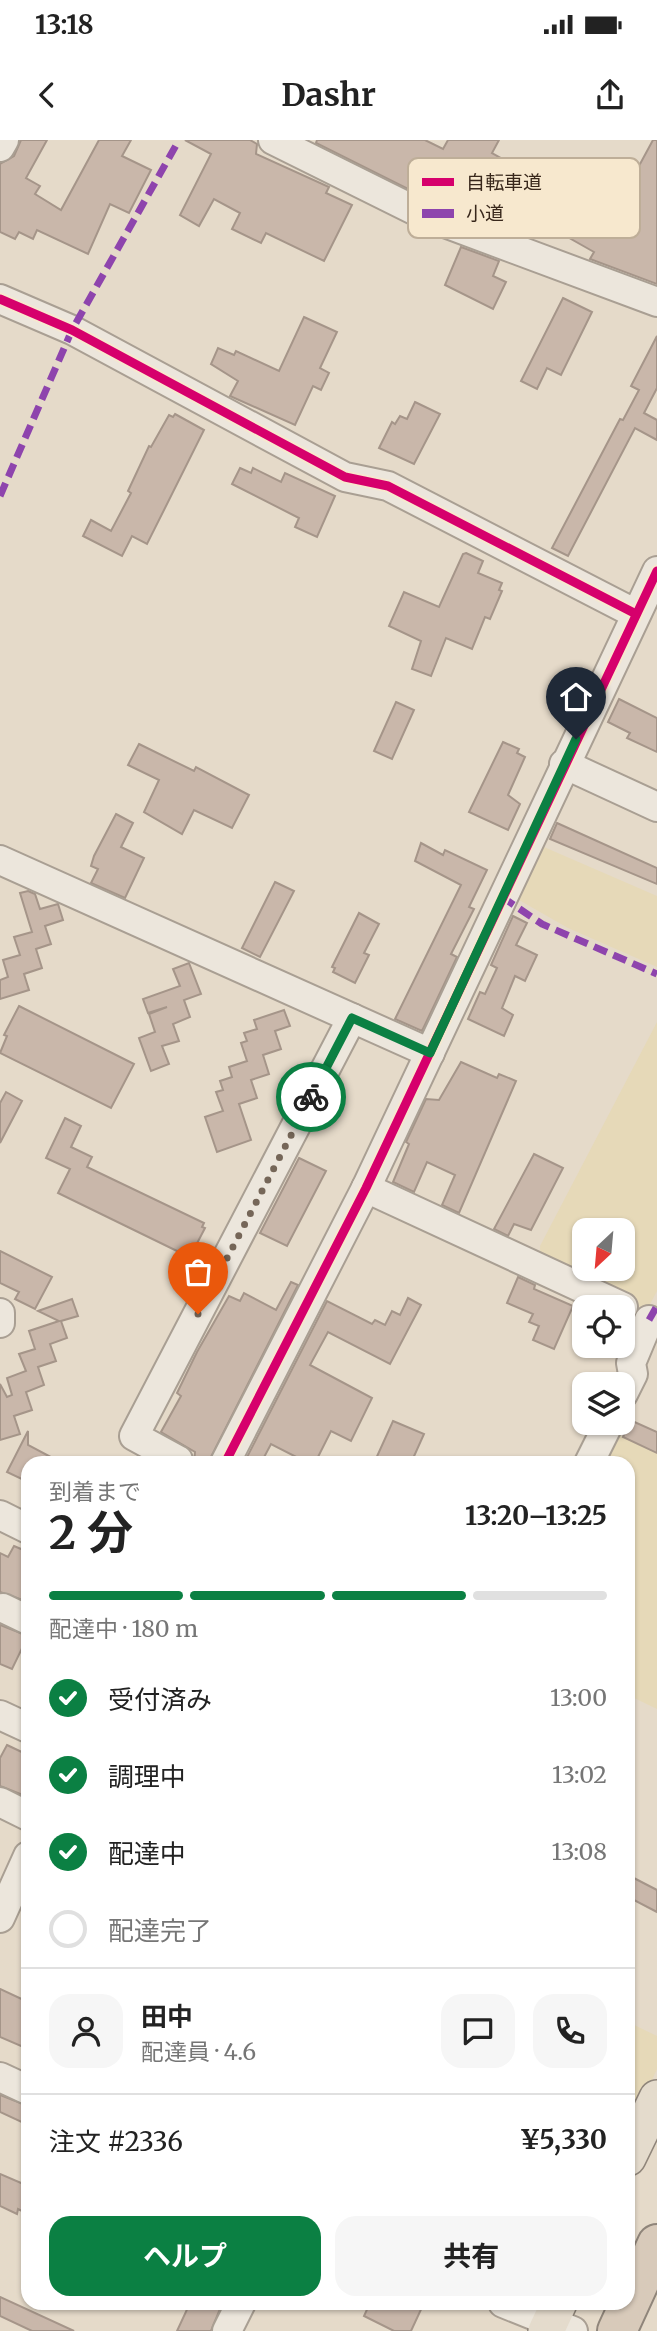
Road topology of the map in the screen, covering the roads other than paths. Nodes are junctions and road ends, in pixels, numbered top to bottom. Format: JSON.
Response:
{"nodes":[{"id":1,"x":4,"y":140,"type":"edge"},
{"id":2,"x":273,"y":140,"type":"edge"},
{"id":3,"x":0,"y":147,"type":"edge"},
{"id":4,"x":408,"y":207,"type":"edge"},
{"id":5,"x":485,"y":238,"type":"edge"},
{"id":6,"x":0,"y":299,"type":"edge"},
{"id":7,"x":657,"y":302,"type":"edge"},
{"id":8,"x":657,"y":571,"type":"edge"},
{"id":9,"x":645,"y":607,"type":"edge"},
{"id":10,"x":565,"y":764,"type":"junction"},
{"id":11,"x":657,"y":807,"type":"edge"},
{"id":12,"x":9,"y":869,"type":"edge"},
{"id":13,"x":352,"y":1018,"type":"junction"},
{"id":14,"x":430,"y":1053,"type":"junction"},
{"id":15,"x":366,"y":1188,"type":"junction"},
{"id":16,"x":597,"y":1295,"type":"edge"},
{"id":17,"x":0,"y":1313,"type":"edge"},
{"id":18,"x":635,"y":1313,"type":"edge"},
{"id":19,"x":653,"y":1321,"type":"edge"},
{"id":20,"x":0,"y":1323,"type":"edge"},
{"id":21,"x":633,"y":1372,"type":"edge"},
{"id":22,"x":603,"y":1435,"type":"edge"},
{"id":23,"x":172,"y":1456,"type":"edge"},
{"id":24,"x":229,"y":1456,"type":"edge"},
{"id":25,"x":592,"y":1456,"type":"edge"},
{"id":26,"x":0,"y":1515,"type":"edge"},
{"id":27,"x":21,"y":1526,"type":"edge"},
{"id":28,"x":0,"y":1715,"type":"edge"},
{"id":29,"x":21,"y":1725,"type":"edge"},
{"id":30,"x":0,"y":1802,"type":"edge"},
{"id":31,"x":21,"y":1812,"type":"edge"},
{"id":32,"x":21,"y":1869,"type":"edge"},
{"id":33,"x":3,"y":1904,"type":"edge"},
{"id":34,"x":0,"y":2077,"type":"edge"},
{"id":35,"x":21,"y":2087,"type":"edge"},
{"id":36,"x":657,"y":2098,"type":"edge"},
{"id":37,"x":635,"y":2144,"type":"edge"},
{"id":38,"x":657,"y":2244,"type":"edge"},
{"id":39,"x":635,"y":2292,"type":"edge"},
{"id":40,"x":238,"y":2310,"type":"edge"},
{"id":41,"x":524,"y":2310,"type":"edge"},
{"id":42,"x":627,"y":2310,"type":"edge"},
{"id":43,"x":557,"y":2321,"type":"edge"},
{"id":44,"x":227,"y":2331,"type":"edge"},
{"id":45,"x":617,"y":2331,"type":"edge"}],
"edges":[{"from":1,"to":3,"type":"street"},
{"from":2,"to":4,"type":"street"},
{"from":5,"to":7,"type":"street"},
{"from":6,"to":9,"type":"street"},
{"from":8,"to":9,"type":"street"},
{"from":9,"to":10,"type":"street"},
{"from":10,"to":11,"type":"street"},
{"from":10,"to":14,"type":"street"},
{"from":12,"to":13,"type":"street"},
{"from":13,"to":14,"type":"street"},
{"from":13,"to":23,"type":"street"},
{"from":14,"to":15,"type":"street"},
{"from":15,"to":16,"type":"street"},
{"from":15,"to":24,"type":"street"},
{"from":17,"to":20,"type":"street"},
{"from":18,"to":19,"type":"street"},
{"from":19,"to":21,"type":"street"},
{"from":22,"to":25,"type":"street"},
{"from":26,"to":27,"type":"street"},
{"from":28,"to":29,"type":"street"},
{"from":30,"to":31,"type":"street"},
{"from":32,"to":33,"type":"street"},
{"from":34,"to":35,"type":"street"},
{"from":36,"to":37,"type":"main road"},
{"from":38,"to":39,"type":"highway"},
{"from":40,"to":44,"type":"street"},
{"from":41,"to":43,"type":"street"},
{"from":42,"to":45,"type":"highway"}]}
